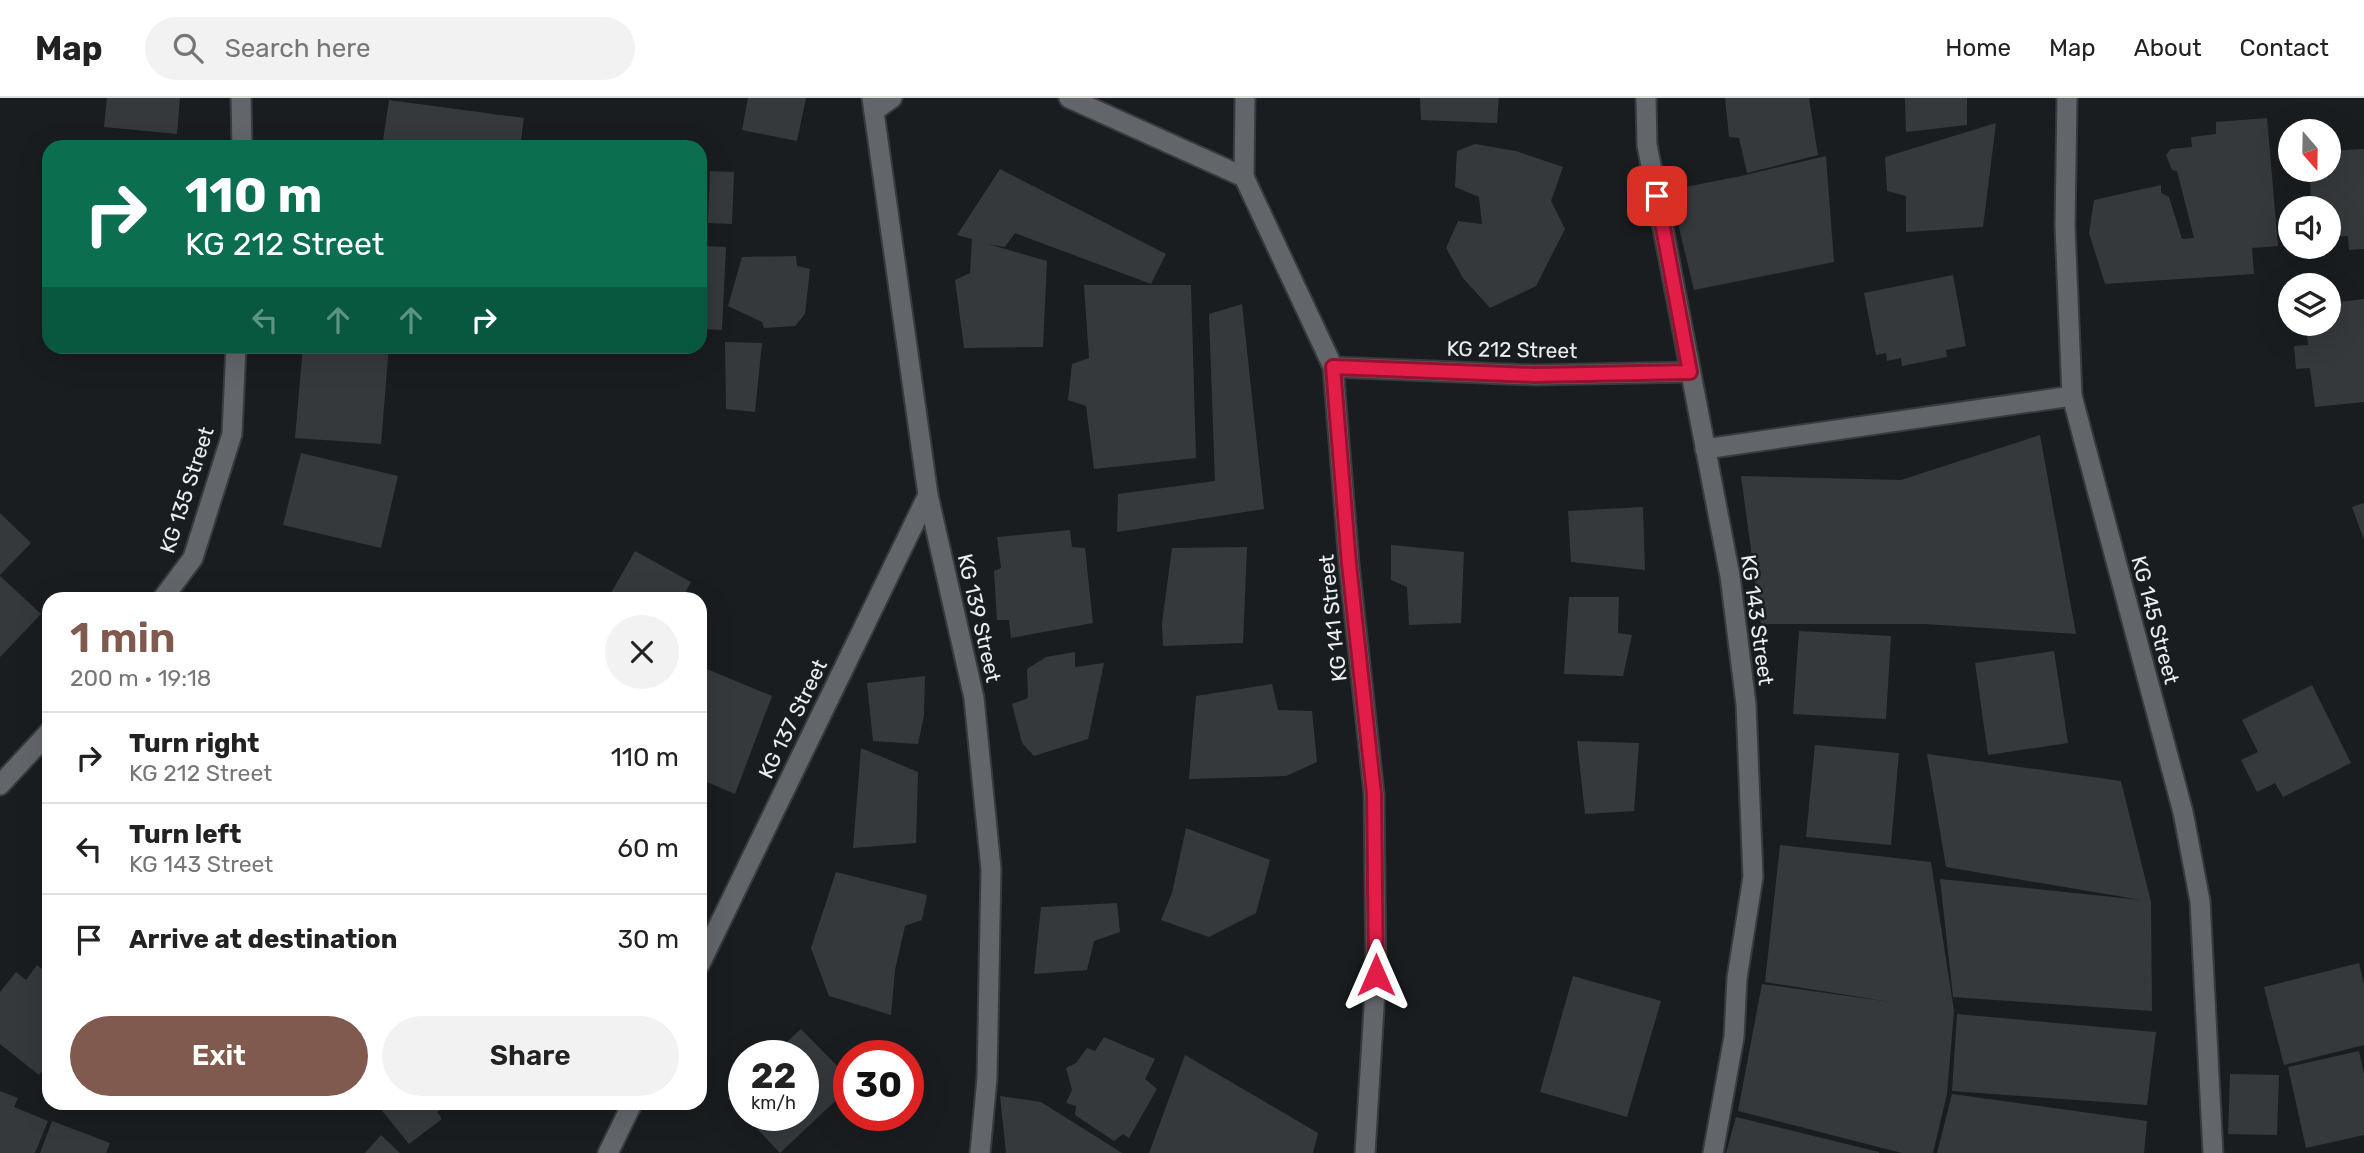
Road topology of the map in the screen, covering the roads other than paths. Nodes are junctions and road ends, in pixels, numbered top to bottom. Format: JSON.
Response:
{"nodes":[{"id":1,"x":241,"y":98,"type":"edge"},
{"id":2,"x":891,"y":98,"type":"edge"},
{"id":3,"x":1069,"y":98,"type":"edge"},
{"id":4,"x":1245,"y":98,"type":"edge"},
{"id":5,"x":1646,"y":98,"type":"edge"},
{"id":6,"x":2067,"y":98,"type":"edge"},
{"id":7,"x":873,"y":105,"type":"edge"},
{"id":8,"x":243,"y":140,"type":"edge"},
{"id":9,"x":1244,"y":177,"type":"junction"},
{"id":10,"x":236,"y":354,"type":"edge"},
{"id":11,"x":1333,"y":367,"type":"junction"},
{"id":12,"x":1690,"y":372,"type":"junction"},
{"id":13,"x":2072,"y":396,"type":"junction"},
{"id":14,"x":1705,"y":449,"type":"junction"},
{"id":15,"x":928,"y":495,"type":"junction"},
{"id":16,"x":168,"y":592,"type":"edge"},
{"id":17,"x":42,"y":740,"type":"edge"},
{"id":18,"x":0,"y":785,"type":"edge"},
{"id":19,"x":707,"y":950,"type":"edge"},
{"id":20,"x":629,"y":1110,"type":"edge"},
{"id":21,"x":608,"y":1153,"type":"edge"},
{"id":22,"x":979,"y":1153,"type":"edge"},
{"id":23,"x":1365,"y":1153,"type":"edge"},
{"id":24,"x":1713,"y":1153,"type":"edge"},
{"id":25,"x":2213,"y":1153,"type":"edge"}],
"edges":[{"from":1,"to":8,"type":"street"},
{"from":2,"to":7,"type":"street"},
{"from":3,"to":9,"type":"street"},
{"from":4,"to":9,"type":"street","name":"KG 141 Street"},
{"from":5,"to":12,"type":"street","name":"KG 143 Street"},
{"from":6,"to":13,"type":"street","name":"KG 145 Street"},
{"from":7,"to":15,"type":"street","name":"KG 139 Street"},
{"from":9,"to":11,"type":"street","name":"KG 141 Street"},
{"from":10,"to":16,"type":"street","name":"KG 135 Street"},
{"from":11,"to":12,"type":"street","name":"KG 212 Street"},
{"from":11,"to":23,"type":"street","name":"KG 141 Street"},
{"from":12,"to":14,"type":"street","name":"KG 143 Street"},
{"from":13,"to":14,"type":"street"},
{"from":13,"to":25,"type":"street","name":"KG 145 Street"},
{"from":14,"to":24,"type":"street","name":"KG 143 Street"},
{"from":15,"to":19,"type":"street","name":"KG 137 Street"},
{"from":15,"to":22,"type":"street","name":"KG 139 Street"},
{"from":17,"to":18,"type":"street"},
{"from":20,"to":21,"type":"street"}]}
